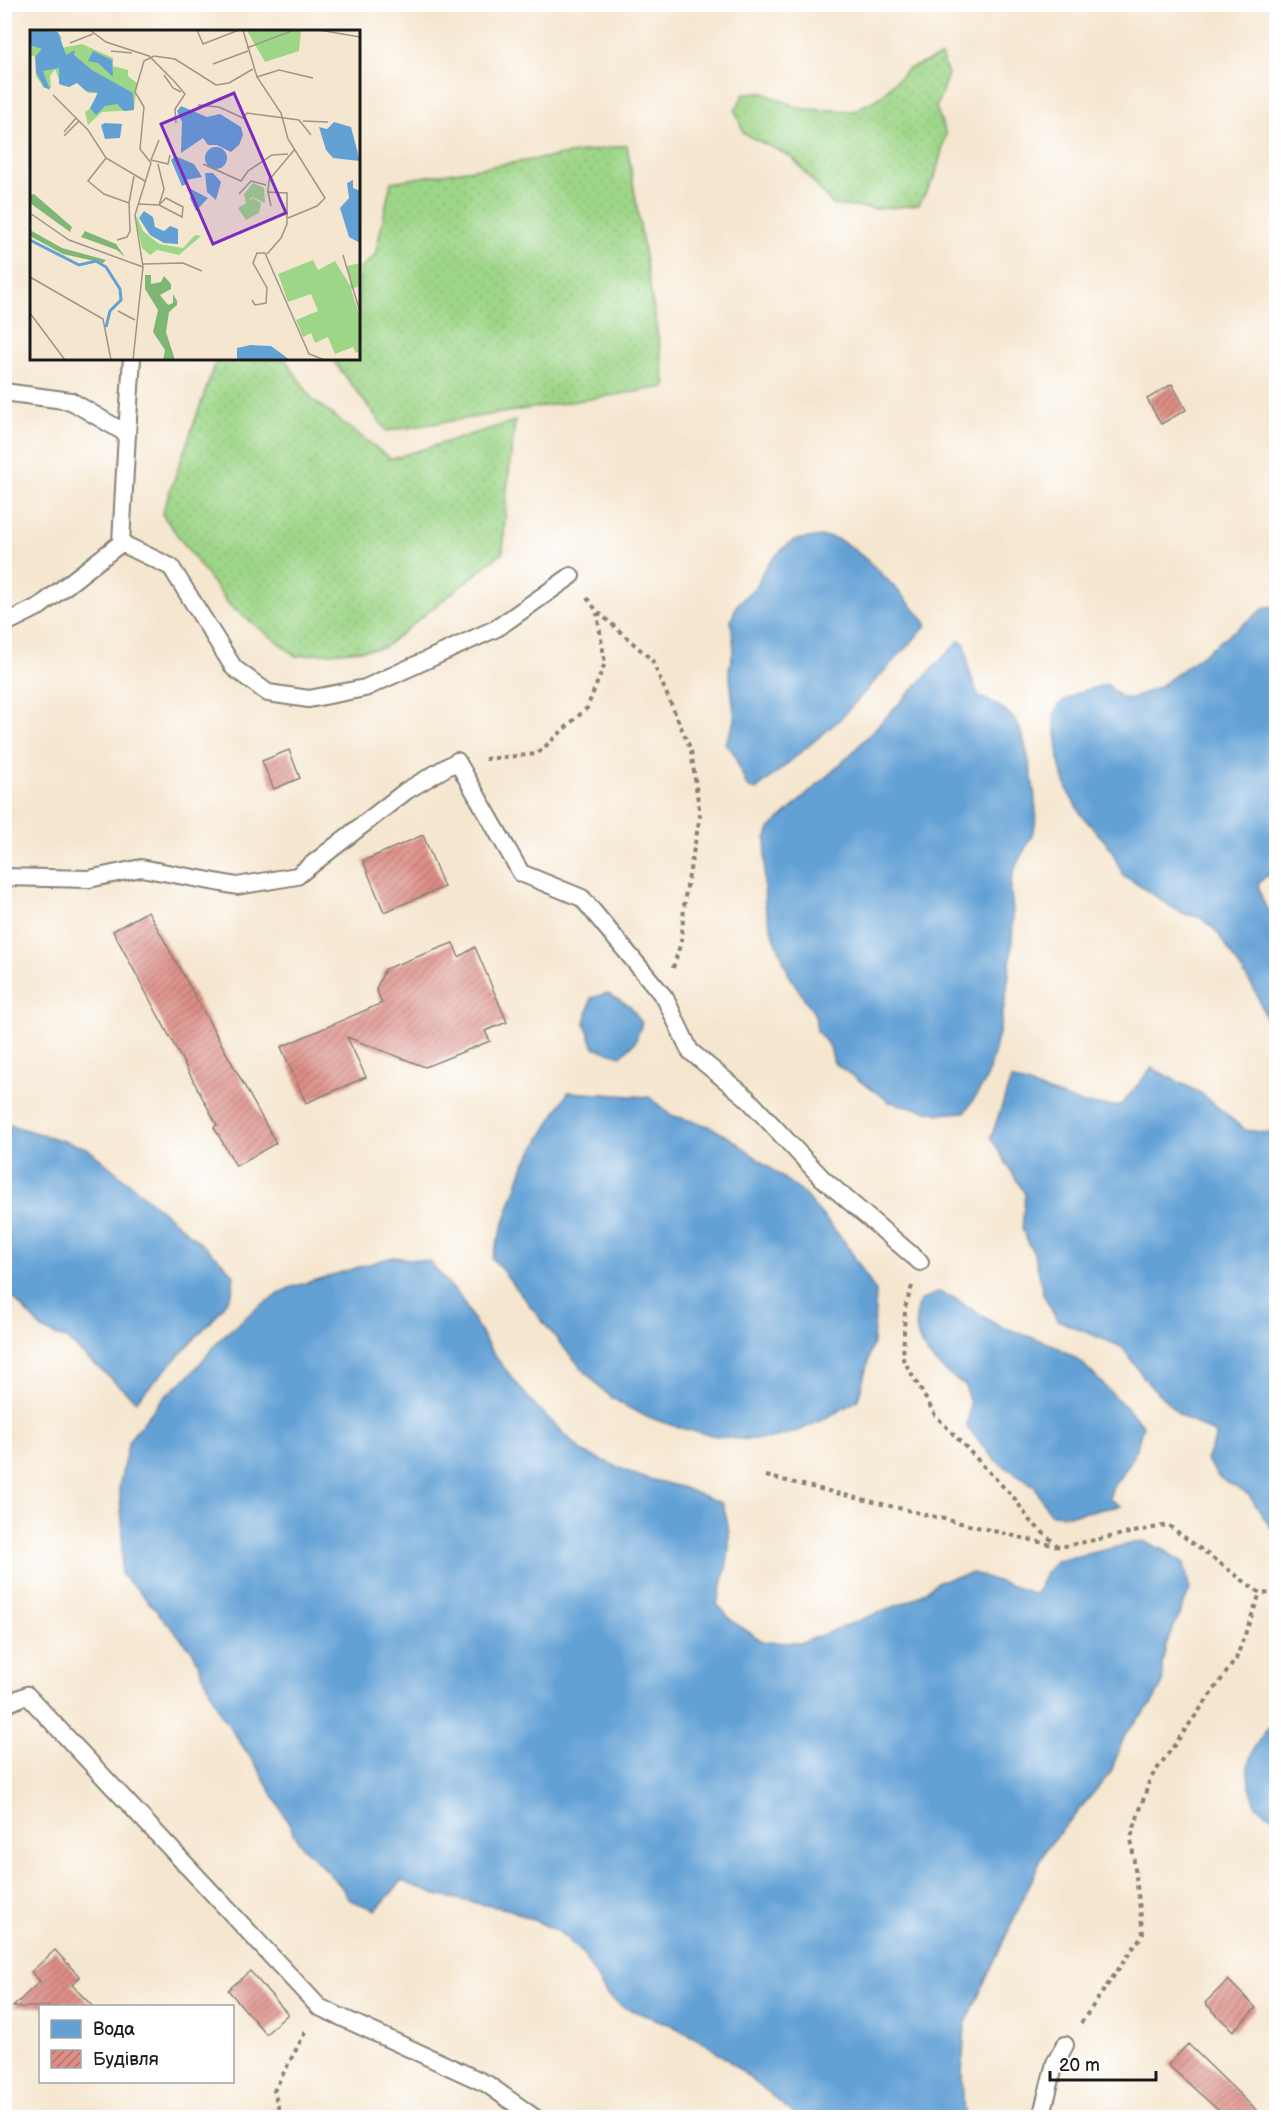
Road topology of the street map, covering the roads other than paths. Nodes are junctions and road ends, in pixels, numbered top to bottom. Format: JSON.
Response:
{"nodes":[{"id":1,"x":132,"y":360,"type":"edge"},
{"id":2,"x":4,"y":392,"type":"edge"},
{"id":3,"x":127,"y":434,"type":"junction"},
{"id":4,"x":121,"y":543,"type":"junction"},
{"id":5,"x":571,"y":576,"type":"road end"},
{"id":6,"x":4,"y":624,"type":"edge"},
{"id":7,"x":4,"y":877,"type":"edge"},
{"id":8,"x":920,"y":1262,"type":"road end"},
{"id":9,"x":4,"y":1705,"type":"edge"},
{"id":10,"x":1065,"y":2045,"type":"road end"},
{"id":11,"x":535,"y":2118,"type":"edge"},
{"id":12,"x":1041,"y":2118,"type":"edge"}],
"edges":[{"from":1,"to":3,"type":"lane"},
{"from":2,"to":3,"type":"lane"},
{"from":3,"to":4,"type":"lane"},
{"from":4,"to":5,"type":"lane"},
{"from":4,"to":6,"type":"lane"},
{"from":7,"to":8,"type":"lane"},
{"from":9,"to":11,"type":"lane"},
{"from":10,"to":12,"type":"lane"}]}
